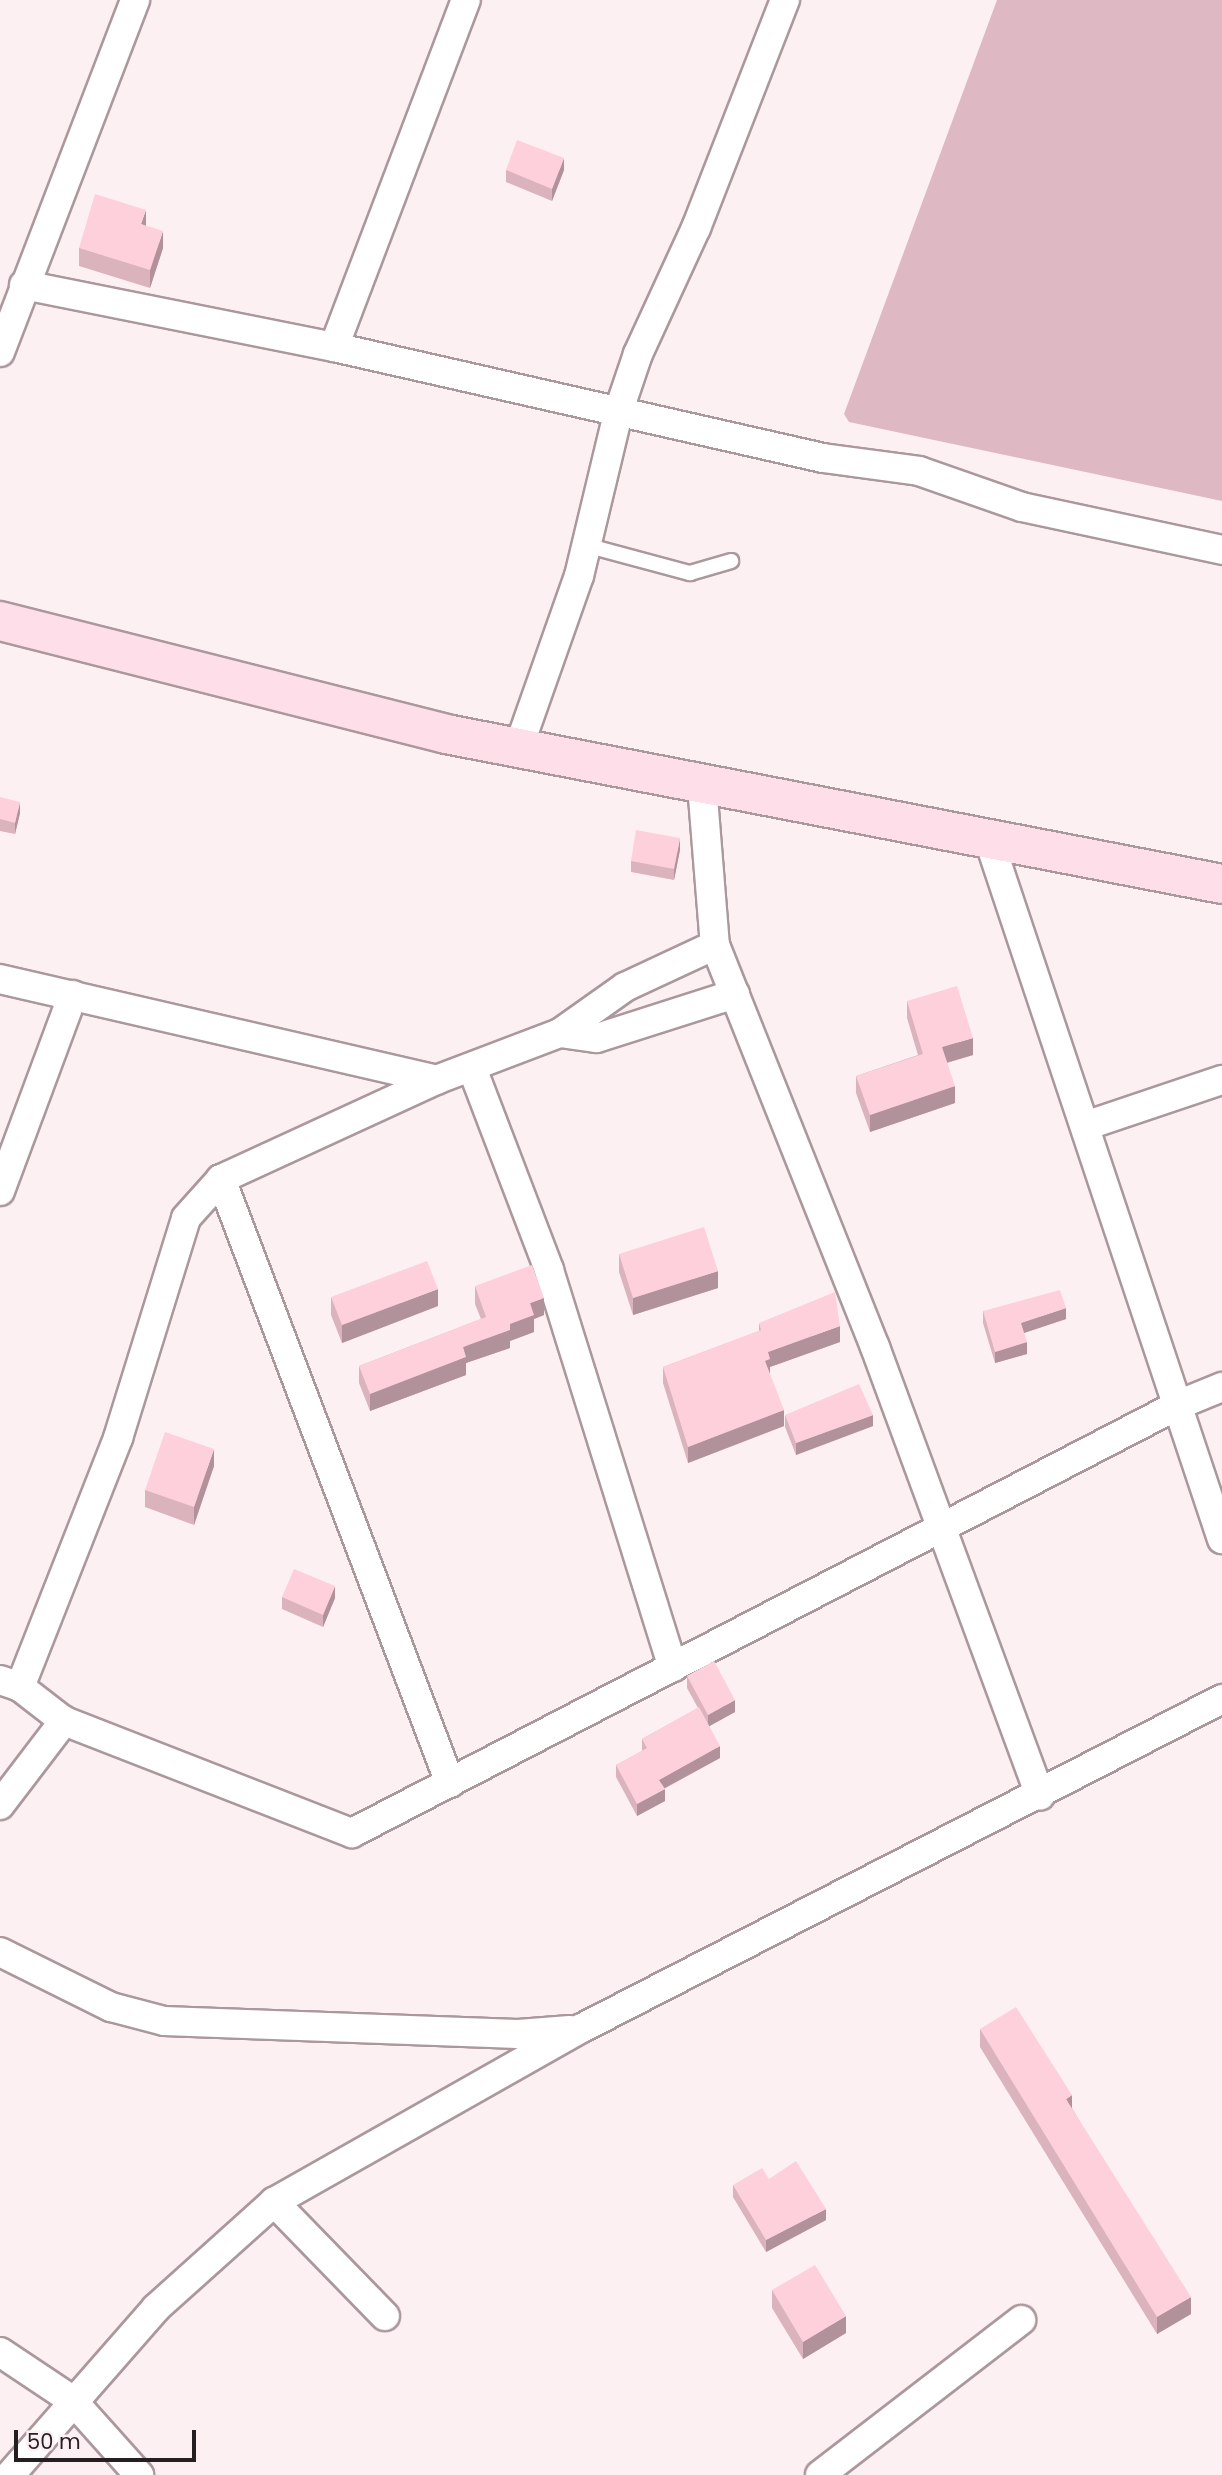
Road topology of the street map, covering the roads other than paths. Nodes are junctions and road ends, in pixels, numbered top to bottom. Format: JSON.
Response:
{"nodes":[{"id":1,"x":135,"y":0,"type":"edge"},
{"id":2,"x":466,"y":0,"type":"edge"},
{"id":3,"x":785,"y":0,"type":"edge"},
{"id":4,"x":23,"y":285,"type":"junction"},
{"id":5,"x":334,"y":347,"type":"junction"},
{"id":6,"x":0,"y":352,"type":"edge"},
{"id":7,"x":619,"y":410,"type":"junction"},
{"id":8,"x":589,"y":546,"type":"junction"},
{"id":9,"x":1222,"y":550,"type":"edge"},
{"id":10,"x":731,"y":561,"type":"dead end"},
{"id":11,"x":0,"y":621,"type":"edge"},
{"id":12,"x":518,"y":749,"type":"junction"},
{"id":13,"x":702,"y":785,"type":"junction"},
{"id":14,"x":989,"y":840,"type":"junction"},
{"id":15,"x":1222,"y":884,"type":"edge"},
{"id":16,"x":715,"y":945,"type":"junction"},
{"id":17,"x":0,"y":979,"type":"edge"},
{"id":18,"x":735,"y":994,"type":"junction"},
{"id":19,"x":73,"y":995,"type":"junction"},
{"id":20,"x":560,"y":1033,"type":"junction"},
{"id":21,"x":472,"y":1068,"type":"junction"},
{"id":22,"x":436,"y":1080,"type":"junction"},
{"id":23,"x":1222,"y":1080,"type":"edge"},
{"id":24,"x":1085,"y":1126,"type":"junction"},
{"id":25,"x":222,"y":1179,"type":"junction"},
{"id":26,"x":0,"y":1191,"type":"edge"},
{"id":27,"x":1222,"y":1387,"type":"edge"},
{"id":28,"x":1178,"y":1405,"type":"junction"},
{"id":29,"x":943,"y":1530,"type":"junction"},
{"id":30,"x":1222,"y":1539,"type":"edge"},
{"id":31,"x":673,"y":1667,"type":"junction"},
{"id":32,"x":10,"y":1684,"type":"edge"},
{"id":33,"x":1222,"y":1699,"type":"edge"},
{"id":34,"x":64,"y":1721,"type":"junction"},
{"id":35,"x":450,"y":1783,"type":"junction"},
{"id":36,"x":1041,"y":1796,"type":"junction"},
{"id":37,"x":0,"y":1805,"type":"edge"},
{"id":38,"x":0,"y":1952,"type":"edge"},
{"id":39,"x":580,"y":2029,"type":"junction"},
{"id":40,"x":274,"y":2202,"type":"junction"},
{"id":41,"x":385,"y":2316,"type":"dead end"},
{"id":42,"x":1021,"y":2320,"type":"dead end"},
{"id":43,"x":0,"y":2352,"type":"edge"},
{"id":44,"x":72,"y":2400,"type":"junction"},
{"id":45,"x":10,"y":2475,"type":"edge"},
{"id":46,"x":139,"y":2475,"type":"edge"},
{"id":47,"x":820,"y":2475,"type":"edge"}],
"edges":[{"from":1,"to":4,"type":"street"},
{"from":2,"to":5,"type":"street"},
{"from":3,"to":7,"type":"street"},
{"from":4,"to":5,"type":"street"},
{"from":4,"to":6,"type":"street"},
{"from":5,"to":7,"type":"street"},
{"from":7,"to":8,"type":"street"},
{"from":7,"to":9,"type":"street"},
{"from":8,"to":10,"type":"lane"},
{"from":8,"to":12,"type":"street"},
{"from":11,"to":12,"type":"street"},
{"from":12,"to":13,"type":"street"},
{"from":13,"to":14,"type":"street"},
{"from":13,"to":16,"type":"street"},
{"from":14,"to":15,"type":"street"},
{"from":14,"to":24,"type":"street"},
{"from":16,"to":18,"type":"street"},
{"from":16,"to":20,"type":"street"},
{"from":17,"to":19,"type":"street"},
{"from":18,"to":20,"type":"street"},
{"from":18,"to":29,"type":"street"},
{"from":19,"to":22,"type":"street"},
{"from":19,"to":26,"type":"street"},
{"from":20,"to":21,"type":"street"},
{"from":21,"to":22,"type":"street"},
{"from":21,"to":31,"type":"street"},
{"from":22,"to":25,"type":"street"},
{"from":23,"to":24,"type":"street"},
{"from":24,"to":28,"type":"street"},
{"from":25,"to":32,"type":"street"},
{"from":25,"to":35,"type":"street"},
{"from":27,"to":28,"type":"street"},
{"from":28,"to":29,"type":"street"},
{"from":28,"to":30,"type":"street"},
{"from":29,"to":31,"type":"street"},
{"from":29,"to":36,"type":"street"},
{"from":31,"to":35,"type":"street"},
{"from":32,"to":34,"type":"street"},
{"from":33,"to":36,"type":"street"},
{"from":34,"to":35,"type":"street"},
{"from":34,"to":37,"type":"street"},
{"from":36,"to":39,"type":"street"},
{"from":38,"to":39,"type":"street"},
{"from":39,"to":40,"type":"street"},
{"from":40,"to":41,"type":"street"},
{"from":40,"to":44,"type":"street"},
{"from":42,"to":47,"type":"street"},
{"from":43,"to":44,"type":"street"},
{"from":44,"to":45,"type":"street"},
{"from":44,"to":46,"type":"street"}]}
